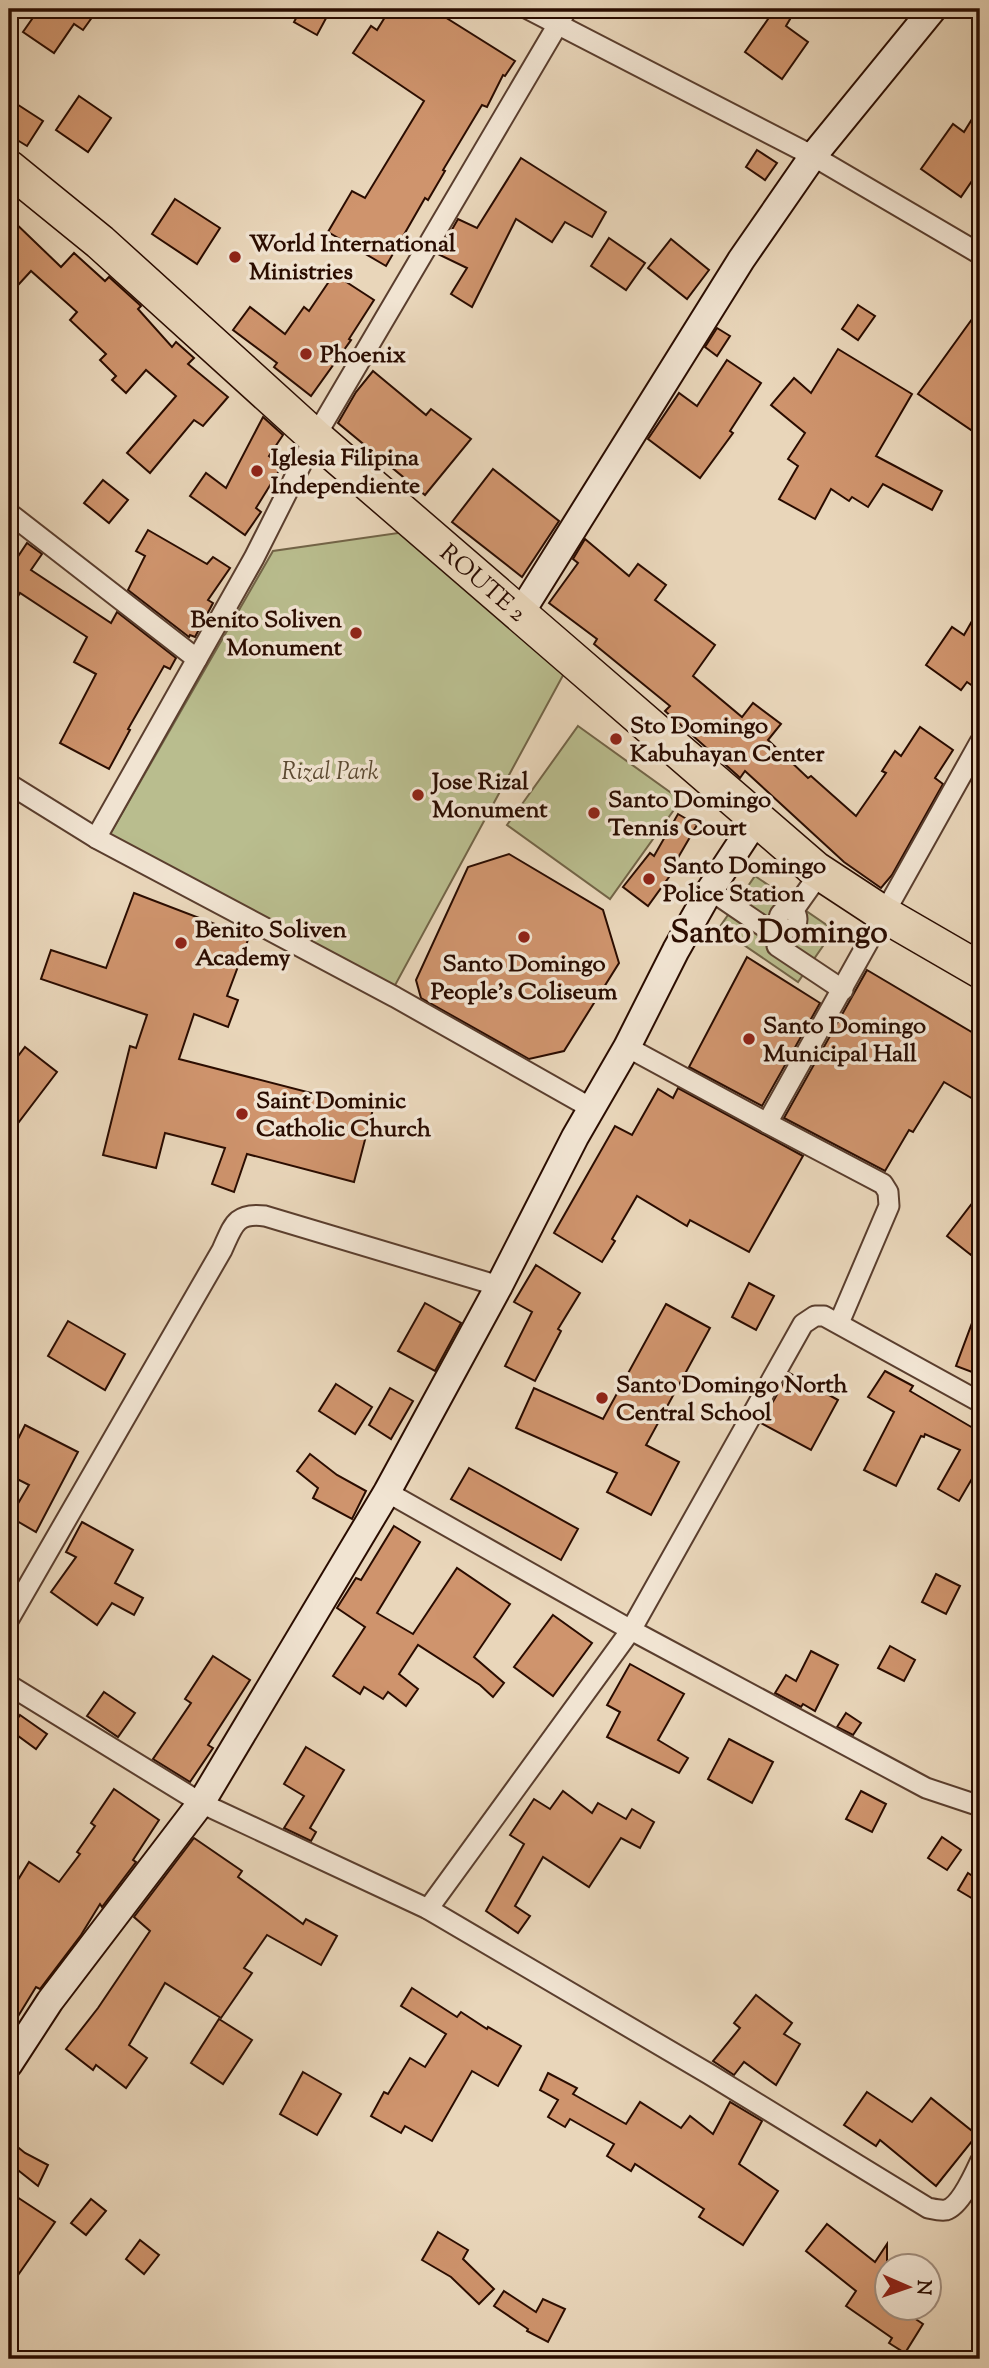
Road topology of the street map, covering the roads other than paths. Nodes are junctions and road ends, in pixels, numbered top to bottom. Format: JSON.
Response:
{"nodes":[{"id":1,"x":528,"y":9,"type":"edge"},
{"id":2,"x":933,"y":9,"type":"edge"},
{"id":3,"x":562,"y":17,"type":"edge"},
{"id":4,"x":813,"y":156,"type":"junction"},
{"id":5,"x":9,"y":168,"type":"edge"},
{"id":6,"x":980,"y":254,"type":"edge"},
{"id":7,"x":316,"y":437,"type":"junction"},
{"id":8,"x":9,"y":513,"type":"edge"},
{"id":9,"x":520,"y":614,"type":"junction"},
{"id":10,"x":197,"y":659,"type":"junction"},
{"id":11,"x":980,"y":742,"type":"edge"},
{"id":12,"x":9,"y":784,"type":"edge"},
{"id":13,"x":756,"y":820,"type":"junction"},
{"id":14,"x":96,"y":838,"type":"junction"},
{"id":15,"x":820,"y":873,"type":"junction"},
{"id":16,"x":708,"y":895,"type":"junction"},
{"id":17,"x":885,"y":915,"type":"junction"},
{"id":18,"x":779,"y":933,"type":"junction"},
{"id":19,"x":980,"y":970,"type":"edge"},
{"id":20,"x":845,"y":986,"type":"junction"},
{"id":21,"x":627,"y":1047,"type":"junction"},
{"id":22,"x":591,"y":1108,"type":"junction"},
{"id":23,"x":767,"y":1124,"type":"junction"},
{"id":24,"x":499,"y":1286,"type":"junction"},
{"id":25,"x":839,"y":1323,"type":"junction"},
{"id":26,"x":980,"y":1402,"type":"edge"},
{"id":27,"x":387,"y":1492,"type":"junction"},
{"id":28,"x":9,"y":1619,"type":"edge"},
{"id":29,"x":631,"y":1630,"type":"junction"},
{"id":30,"x":9,"y":1685,"type":"edge"},
{"id":31,"x":201,"y":1803,"type":"junction"},
{"id":32,"x":980,"y":1806,"type":"edge"},
{"id":33,"x":428,"y":1909,"type":"junction"},
{"id":34,"x":9,"y":2064,"type":"edge"},
{"id":35,"x":980,"y":2162,"type":"edge"}],
"edges":[{"from":1,"to":3,"type":"street"},
{"from":2,"to":4,"type":"street"},
{"from":3,"to":4,"type":"street"},
{"from":3,"to":7,"type":"street"},
{"from":4,"to":6,"type":"street"},
{"from":4,"to":9,"type":"street"},
{"from":5,"to":7,"type":"highway","name":"ROUTE 2"},
{"from":7,"to":9,"type":"highway","name":"ROUTE 2"},
{"from":7,"to":10,"type":"street"},
{"from":8,"to":10,"type":"street"},
{"from":9,"to":13,"type":"highway","name":"ROUTE 2"},
{"from":10,"to":14,"type":"street"},
{"from":11,"to":17,"type":"street"},
{"from":12,"to":14,"type":"street"},
{"from":13,"to":15,"type":"highway","name":"ROUTE 2"},
{"from":13,"to":16,"type":"street"},
{"from":14,"to":22,"type":"street"},
{"from":15,"to":17,"type":"highway","name":"ROUTE 2"},
{"from":15,"to":18,"type":"street"},
{"from":16,"to":18,"type":"street"},
{"from":16,"to":21,"type":"street"},
{"from":17,"to":19,"type":"highway","name":"ROUTE 2"},
{"from":17,"to":20,"type":"street"},
{"from":18,"to":20,"type":"street"},
{"from":20,"to":23,"type":"street"},
{"from":21,"to":22,"type":"street"},
{"from":21,"to":23,"type":"street"},
{"from":22,"to":24,"type":"street"},
{"from":23,"to":25,"type":"street"},
{"from":24,"to":27,"type":"street"},
{"from":24,"to":28,"type":"street"},
{"from":25,"to":26,"type":"street"},
{"from":25,"to":29,"type":"street"},
{"from":27,"to":29,"type":"street"},
{"from":27,"to":31,"type":"street"},
{"from":29,"to":32,"type":"street"},
{"from":29,"to":33,"type":"street"},
{"from":30,"to":31,"type":"street"},
{"from":31,"to":33,"type":"street"},
{"from":31,"to":34,"type":"street"},
{"from":33,"to":35,"type":"street"}]}
